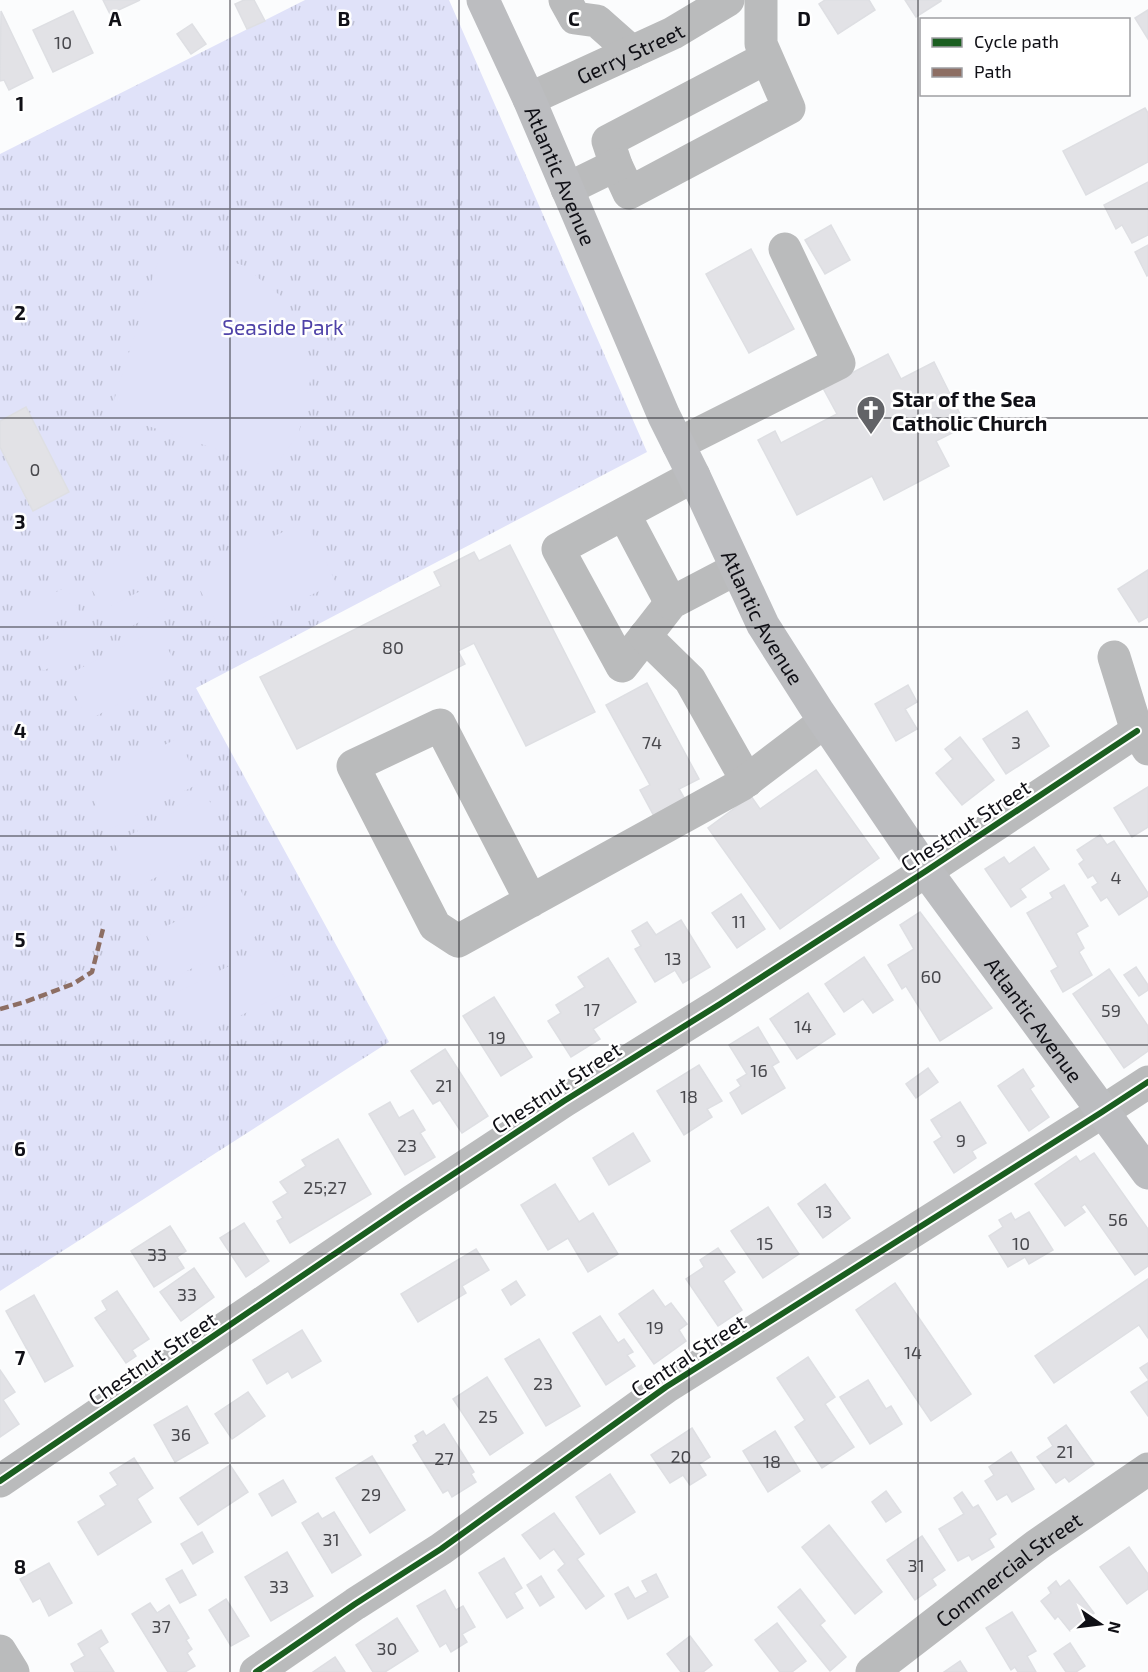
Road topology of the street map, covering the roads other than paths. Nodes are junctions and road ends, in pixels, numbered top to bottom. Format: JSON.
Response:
{"nodes":[{"id":1,"x":483,"y":0,"type":"edge"},
{"id":2,"x":565,"y":0,"type":"edge"},
{"id":3,"x":728,"y":0,"type":"edge"},
{"id":4,"x":761,"y":0,"type":"edge"},
{"id":5,"x":632,"y":52,"type":"junction"},
{"id":6,"x":766,"y":58,"type":"junction"},
{"id":7,"x":529,"y":99,"type":"junction"},
{"id":8,"x":616,"y":165,"type":"junction"},
{"id":9,"x":567,"y":189,"type":"junction"},
{"id":10,"x":785,"y":249,"type":"dead end"},
{"id":11,"x":678,"y":444,"type":"junction"},
{"id":12,"x":694,"y":476,"type":"junction"},
{"id":13,"x":624,"y":514,"type":"junction"},
{"id":14,"x":736,"y":569,"type":"junction"},
{"id":15,"x":671,"y":603,"type":"junction"},
{"id":16,"x":645,"y":636,"type":"junction"},
{"id":17,"x":1114,"y":657,"type":"dead end"},
{"id":18,"x":825,"y":722,"type":"junction"},
{"id":19,"x":1142,"y":740,"type":"edge"},
{"id":20,"x":747,"y":781,"type":"junction"},
{"id":21,"x":926,"y":871,"type":"junction"},
{"id":22,"x":531,"y":901,"type":"junction"},
{"id":23,"x":1148,"y":1082,"type":"edge"},
{"id":24,"x":1102,"y":1112,"type":"junction"},
{"id":25,"x":1148,"y":1173,"type":"edge"},
{"id":26,"x":1148,"y":1469,"type":"edge"},
{"id":27,"x":0,"y":1481,"type":"edge"},
{"id":28,"x":0,"y":1651,"type":"edge"},
{"id":29,"x":13,"y":1672,"type":"edge"},
{"id":30,"x":256,"y":1672,"type":"edge"},
{"id":31,"x":872,"y":1672,"type":"edge"}],
"edges":[{"from":1,"to":7,"type":"main road","name":"Atlantic Avenue"},
{"from":2,"to":5,"type":"street"},
{"from":3,"to":5,"type":"street","name":"Gerry Street"},
{"from":4,"to":6,"type":"street"},
{"from":5,"to":7,"type":"street","name":"Gerry Street"},
{"from":6,"to":8,"type":"street"},
{"from":6,"to":8,"type":"street"},
{"from":7,"to":9,"type":"main road","name":"Atlantic Avenue"},
{"from":8,"to":9,"type":"street"},
{"from":9,"to":11,"type":"main road","name":"Atlantic Avenue"},
{"from":10,"to":11,"type":"street"},
{"from":11,"to":12,"type":"main road","name":"Atlantic Avenue"},
{"from":12,"to":13,"type":"street"},
{"from":12,"to":14,"type":"main road","name":"Atlantic Avenue"},
{"from":13,"to":15,"type":"street"},
{"from":13,"to":16,"type":"street"},
{"from":14,"to":15,"type":"street"},
{"from":14,"to":18,"type":"main road","name":"Atlantic Avenue"},
{"from":15,"to":16,"type":"street"},
{"from":16,"to":20,"type":"street"},
{"from":17,"to":19,"type":"street"},
{"from":18,"to":20,"type":"street"},
{"from":18,"to":21,"type":"main road","name":"Atlantic Avenue"},
{"from":19,"to":21,"type":"street","name":"Chestnut Street"},
{"from":20,"to":22,"type":"street"},
{"from":21,"to":24,"type":"main road","name":"Atlantic Avenue"},
{"from":21,"to":27,"type":"street","name":"Chestnut Street"},
{"from":22,"to":22,"type":"street"},
{"from":23,"to":24,"type":"street","name":"Central Street"},
{"from":24,"to":25,"type":"main road","name":"Atlantic Avenue"},
{"from":24,"to":30,"type":"street","name":"Central Street"},
{"from":26,"to":31,"type":"street","name":"Commercial Street"},
{"from":28,"to":29,"type":"street"}]}
